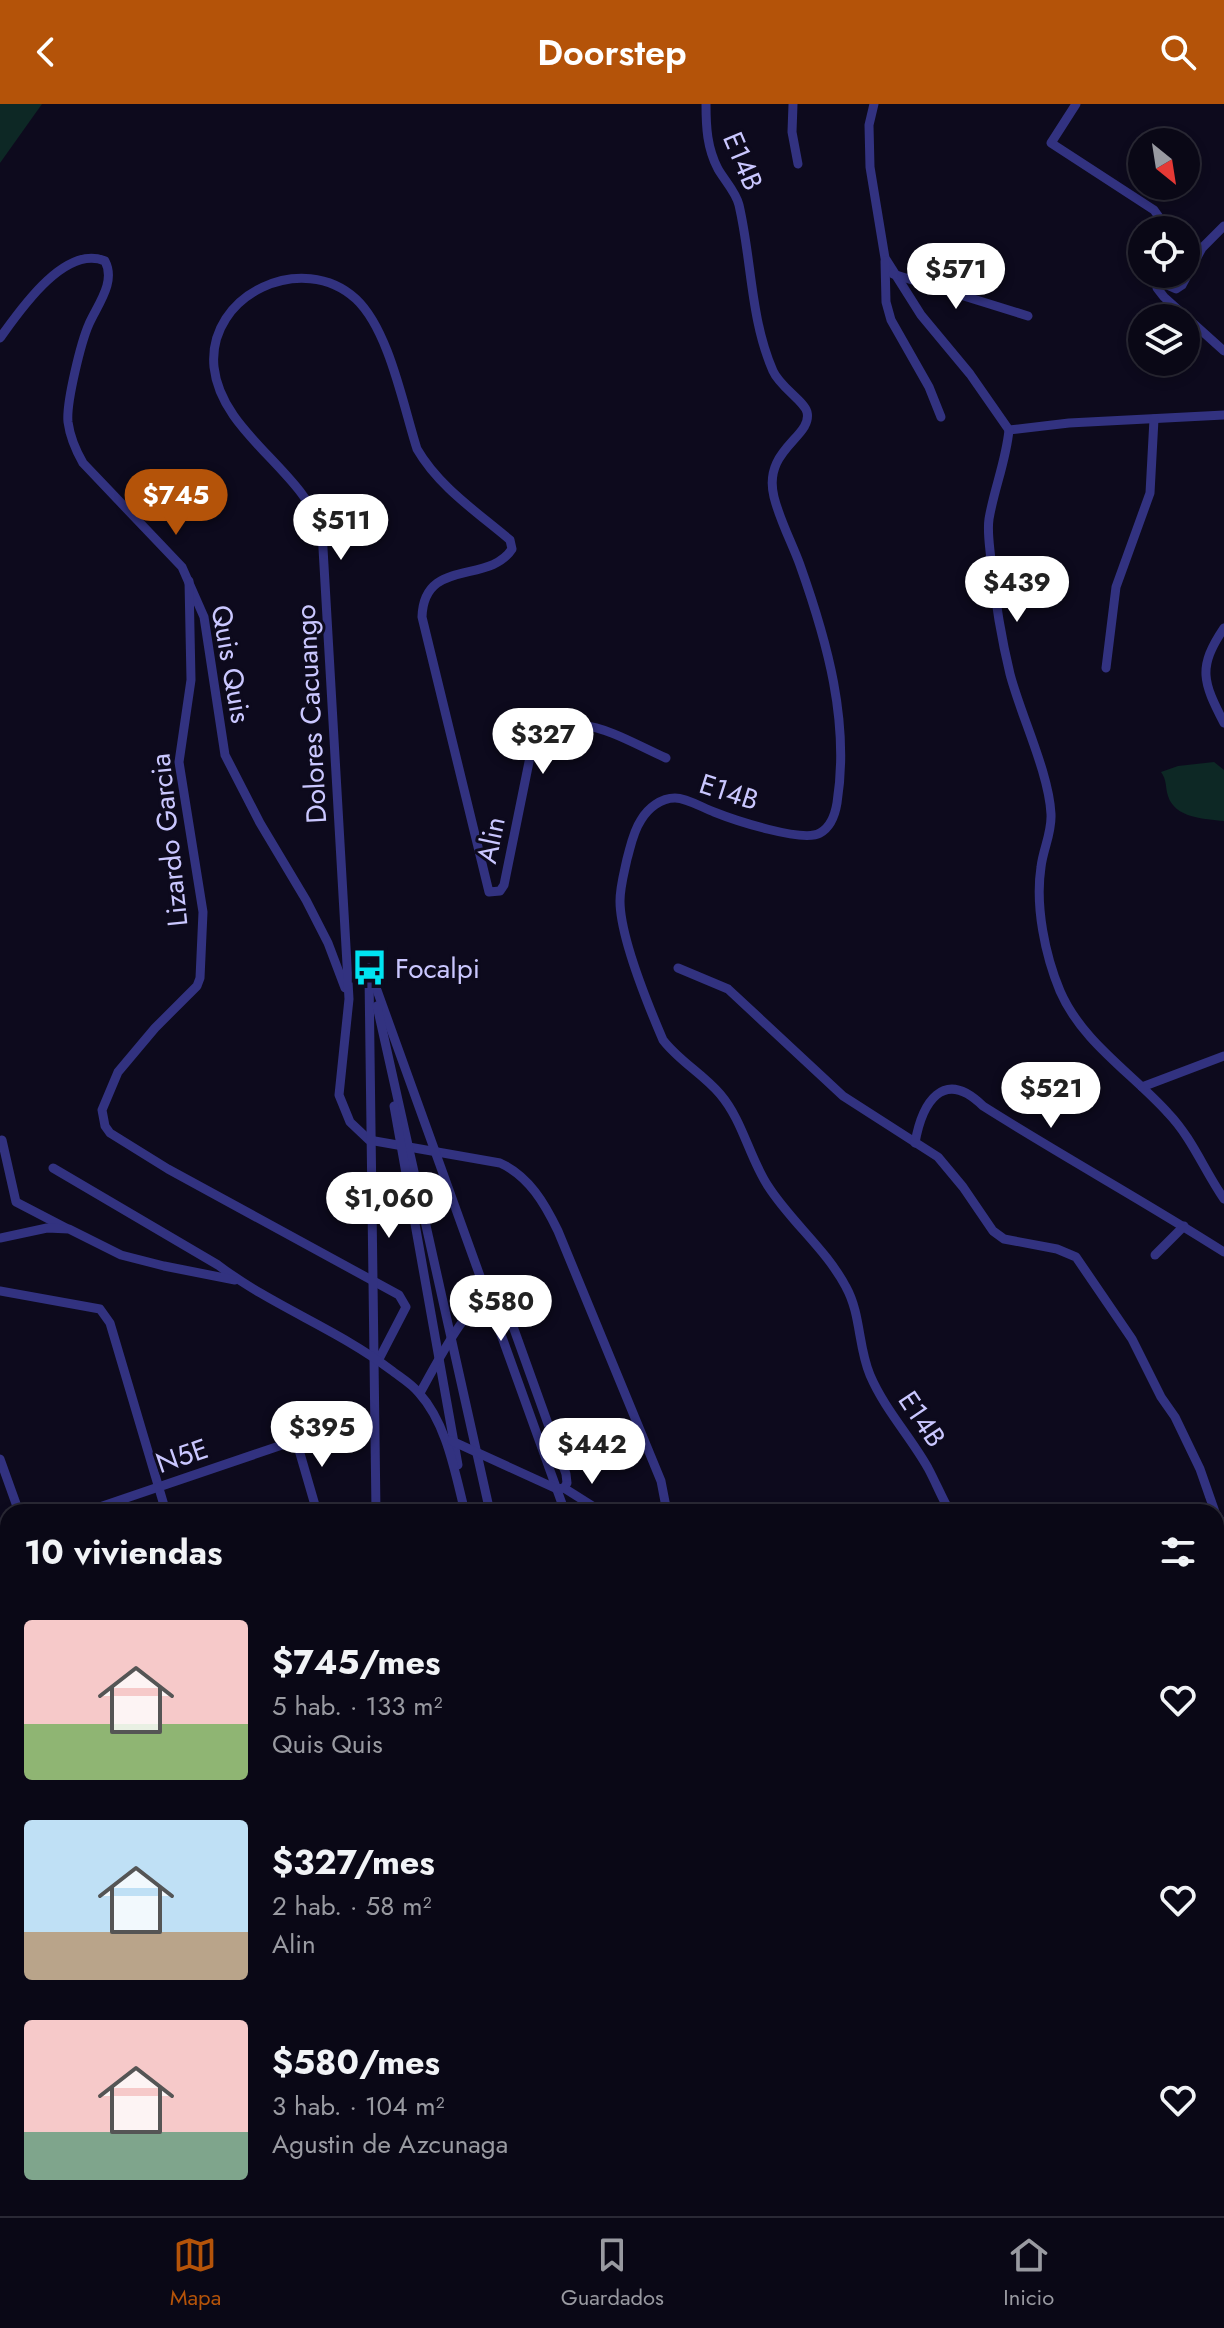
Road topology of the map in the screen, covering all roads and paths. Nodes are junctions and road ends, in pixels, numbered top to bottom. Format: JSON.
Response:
{"nodes":[{"id":1,"x":706,"y":104,"type":"edge"},
{"id":2,"x":793,"y":104,"type":"edge"},
{"id":3,"x":874,"y":104,"type":"edge"},
{"id":4,"x":1076,"y":104,"type":"edge"},
{"id":5,"x":798,"y":164,"type":"dead end"},
{"id":6,"x":1158,"y":216,"type":"edge"},
{"id":7,"x":1224,"y":226,"type":"edge"},
{"id":8,"x":1200,"y":252,"type":"edge"},
{"id":9,"x":885,"y":258,"type":"junction"},
{"id":10,"x":893,"y":274,"type":"junction"},
{"id":11,"x":1157,"y":288,"type":"edge"},
{"id":12,"x":1028,"y":316,"type":"dead end"},
{"id":13,"x":0,"y":338,"type":"edge"},
{"id":14,"x":1224,"y":351,"type":"edge"},
{"id":15,"x":1224,"y":415,"type":"edge"},
{"id":16,"x":941,"y":417,"type":"dead end"},
{"id":17,"x":1154,"y":419,"type":"junction"},
{"id":18,"x":1009,"y":430,"type":"junction"},
{"id":19,"x":189,"y":581,"type":"junction"},
{"id":20,"x":1224,"y":628,"type":"edge"},
{"id":21,"x":1106,"y":668,"type":"dead end"},
{"id":22,"x":1224,"y":723,"type":"edge"},
{"id":23,"x":666,"y":758,"type":"dead end"},
{"id":24,"x":495,"y":894,"type":"joint"},
{"id":25,"x":369,"y":968,"type":"junction"},
{"id":26,"x":678,"y":968,"type":"dead end"},
{"id":27,"x":349,"y":999,"type":"junction"},
{"id":28,"x":1224,"y":1056,"type":"edge"},
{"id":29,"x":1142,"y":1087,"type":"junction"},
{"id":30,"x":2,"y":1140,"type":"dead end"},
{"id":31,"x":371,"y":1140,"type":"junction"},
{"id":32,"x":915,"y":1143,"type":"junction"},
{"id":33,"x":405,"y":1146,"type":"junction"},
{"id":34,"x":435,"y":1152,"type":"junction"},
{"id":35,"x":53,"y":1168,"type":"dead end"},
{"id":36,"x":1219,"y":1183,"type":"edge"},
{"id":37,"x":1224,"y":1199,"type":"edge"},
{"id":38,"x":1184,"y":1226,"type":"junction"},
{"id":39,"x":69,"y":1229,"type":"junction"},
{"id":40,"x":0,"y":1238,"type":"edge"},
{"id":41,"x":1224,"y":1252,"type":"edge"},
{"id":42,"x":1155,"y":1255,"type":"dead end"},
{"id":43,"x":238,"y":1280,"type":"junction"},
{"id":44,"x":373,"y":1282,"type":"junction"},
{"id":45,"x":0,"y":1291,"type":"edge"},
{"id":46,"x":490,"y":1306,"type":"junction"},
{"id":47,"x":452,"y":1340,"type":"junction"},
{"id":48,"x":376,"y":1360,"type":"junction"},
{"id":49,"x":439,"y":1361,"type":"junction"},
{"id":50,"x":420,"y":1393,"type":"junction"},
{"id":51,"x":450,"y":1439,"type":"junction"},
{"id":52,"x":477,"y":1452,"type":"junction"},
{"id":53,"x":0,"y":1459,"type":"edge"},
{"id":54,"x":159,"y":1487,"type":"junction"},
{"id":55,"x":560,"y":1489,"type":"junction"},
{"id":56,"x":16,"y":1504,"type":"edge"},
{"id":57,"x":109,"y":1504,"type":"edge"},
{"id":58,"x":164,"y":1504,"type":"edge"},
{"id":59,"x":315,"y":1504,"type":"edge"},
{"id":60,"x":376,"y":1504,"type":"edge"},
{"id":61,"x":464,"y":1504,"type":"edge"},
{"id":62,"x":488,"y":1504,"type":"edge"},
{"id":63,"x":563,"y":1504,"type":"edge"},
{"id":64,"x":587,"y":1504,"type":"edge"},
{"id":65,"x":665,"y":1504,"type":"edge"},
{"id":66,"x":946,"y":1504,"type":"edge"},
{"id":67,"x":1212,"y":1504,"type":"edge"}],
"edges":[{"from":1,"to":66,"type":"street","name":"E14B"},
{"from":2,"to":5,"type":"street"},
{"from":3,"to":9,"type":"street"},
{"from":4,"to":6,"type":"street"},
{"from":7,"to":8,"type":"street"},
{"from":9,"to":10,"type":"street"},
{"from":9,"to":16,"type":"street"},
{"from":10,"to":12,"type":"street"},
{"from":10,"to":18,"type":"street"},
{"from":11,"to":14,"type":"street"},
{"from":13,"to":19,"type":"street","name":"Quis Quis"},
{"from":15,"to":17,"type":"street"},
{"from":17,"to":18,"type":"street"},
{"from":17,"to":21,"type":"street"},
{"from":18,"to":29,"type":"street"},
{"from":19,"to":27,"type":"street","name":"Quis Quis"},
{"from":19,"to":44,"type":"street","name":"Lizardo Garcia"},
{"from":20,"to":22,"type":"street"},
{"from":23,"to":24,"type":"street","name":"Alin"},
{"from":24,"to":27,"type":"street","name":"Dolores Cacuango"},
{"from":25,"to":31,"type":"street"},
{"from":25,"to":33,"type":"street"},
{"from":25,"to":34,"type":"street"},
{"from":26,"to":32,"type":"street"},
{"from":27,"to":31,"type":"street","name":"Dolores Cacuango"},
{"from":28,"to":29,"type":"street"},
{"from":29,"to":36,"type":"street"},
{"from":30,"to":39,"type":"street"},
{"from":31,"to":33,"type":"street"},
{"from":31,"to":44,"type":"street"},
{"from":32,"to":38,"type":"street"},
{"from":32,"to":67,"type":"street"},
{"from":33,"to":34,"type":"street"},
{"from":33,"to":47,"type":"street"},
{"from":33,"to":49,"type":"street"},
{"from":34,"to":46,"type":"street"},
{"from":34,"to":65,"type":"street"},
{"from":35,"to":43,"type":"street"},
{"from":36,"to":37,"type":"street"},
{"from":38,"to":41,"type":"street"},
{"from":38,"to":42,"type":"street"},
{"from":39,"to":40,"type":"street"},
{"from":39,"to":43,"type":"street"},
{"from":43,"to":48,"type":"street"},
{"from":44,"to":48,"type":"street"},
{"from":44,"to":48,"type":"street","name":"Lizardo Garcia"},
{"from":45,"to":54,"type":"street"},
{"from":46,"to":47,"type":"street"},
{"from":46,"to":55,"type":"street"},
{"from":47,"to":49,"type":"street"},
{"from":47,"to":52,"type":"street"},
{"from":48,"to":50,"type":"street"},
{"from":48,"to":60,"type":"street"},
{"from":49,"to":50,"type":"street"},
{"from":49,"to":51,"type":"street"},
{"from":50,"to":51,"type":"street"},
{"from":51,"to":52,"type":"street"},
{"from":51,"to":61,"type":"street"},
{"from":52,"to":55,"type":"street"},
{"from":52,"to":62,"type":"street"},
{"from":53,"to":56,"type":"street"},
{"from":54,"to":57,"type":"street","name":"N5E"},
{"from":54,"to":58,"type":"street"},
{"from":54,"to":59,"type":"street","name":"N5E"},
{"from":55,"to":63,"type":"street"},
{"from":55,"to":64,"type":"street"}]}
